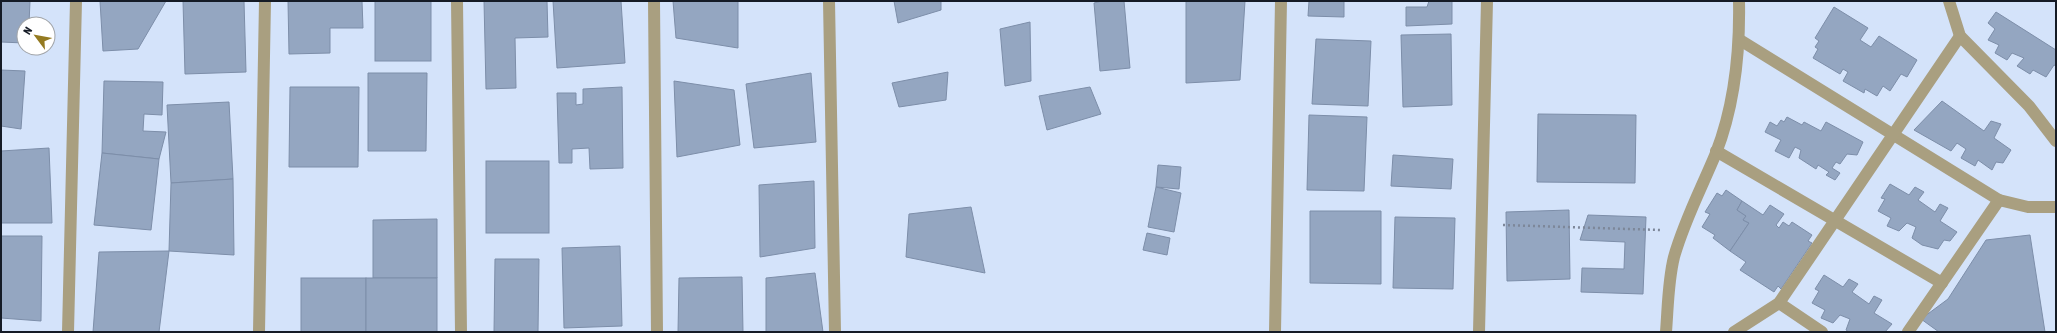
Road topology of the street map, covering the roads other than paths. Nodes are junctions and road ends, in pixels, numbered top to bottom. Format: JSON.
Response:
{"nodes":[{"id":1,"x":76,"y":1,"type":"edge"},
{"id":2,"x":265,"y":1,"type":"edge"},
{"id":3,"x":457,"y":1,"type":"edge"},
{"id":4,"x":654,"y":1,"type":"edge"},
{"id":5,"x":829,"y":1,"type":"edge"},
{"id":6,"x":1281,"y":1,"type":"edge"},
{"id":7,"x":1487,"y":1,"type":"edge"},
{"id":8,"x":1739,"y":1,"type":"edge"},
{"id":9,"x":1949,"y":1,"type":"edge"},
{"id":10,"x":1960,"y":36,"type":"junction"},
{"id":11,"x":1740,"y":40,"type":"junction"},
{"id":12,"x":1894,"y":134,"type":"junction"},
{"id":13,"x":2056,"y":141,"type":"edge"},
{"id":14,"x":1716,"y":151,"type":"junction"},
{"id":15,"x":1999,"y":200,"type":"junction"},
{"id":16,"x":2056,"y":207,"type":"edge"},
{"id":17,"x":1836,"y":220,"type":"junction"},
{"id":18,"x":1942,"y":283,"type":"junction"},
{"id":19,"x":1779,"y":303,"type":"junction"},
{"id":20,"x":68,"y":332,"type":"edge"},
{"id":21,"x":259,"y":332,"type":"edge"},
{"id":22,"x":461,"y":332,"type":"edge"},
{"id":23,"x":658,"y":332,"type":"edge"},
{"id":24,"x":834,"y":332,"type":"edge"},
{"id":25,"x":1276,"y":332,"type":"edge"},
{"id":26,"x":1479,"y":332,"type":"edge"},
{"id":27,"x":1666,"y":332,"type":"edge"},
{"id":28,"x":1734,"y":332,"type":"edge"},
{"id":29,"x":1822,"y":332,"type":"edge"},
{"id":30,"x":1908,"y":332,"type":"edge"}],
"edges":[{"from":1,"to":20,"type":"street"},
{"from":2,"to":21,"type":"street"},
{"from":3,"to":22,"type":"street"},
{"from":4,"to":23,"type":"street"},
{"from":5,"to":24,"type":"street"},
{"from":6,"to":25,"type":"street"},
{"from":7,"to":26,"type":"street"},
{"from":8,"to":11,"type":"street"},
{"from":9,"to":10,"type":"street"},
{"from":10,"to":12,"type":"street"},
{"from":10,"to":13,"type":"street"},
{"from":11,"to":12,"type":"street"},
{"from":11,"to":14,"type":"street"},
{"from":12,"to":15,"type":"street"},
{"from":12,"to":17,"type":"street"},
{"from":14,"to":17,"type":"street"},
{"from":14,"to":27,"type":"street"},
{"from":15,"to":16,"type":"street"},
{"from":15,"to":18,"type":"street"},
{"from":17,"to":18,"type":"street"},
{"from":17,"to":19,"type":"street"},
{"from":18,"to":30,"type":"street"},
{"from":19,"to":28,"type":"street"},
{"from":19,"to":29,"type":"street"}]}
